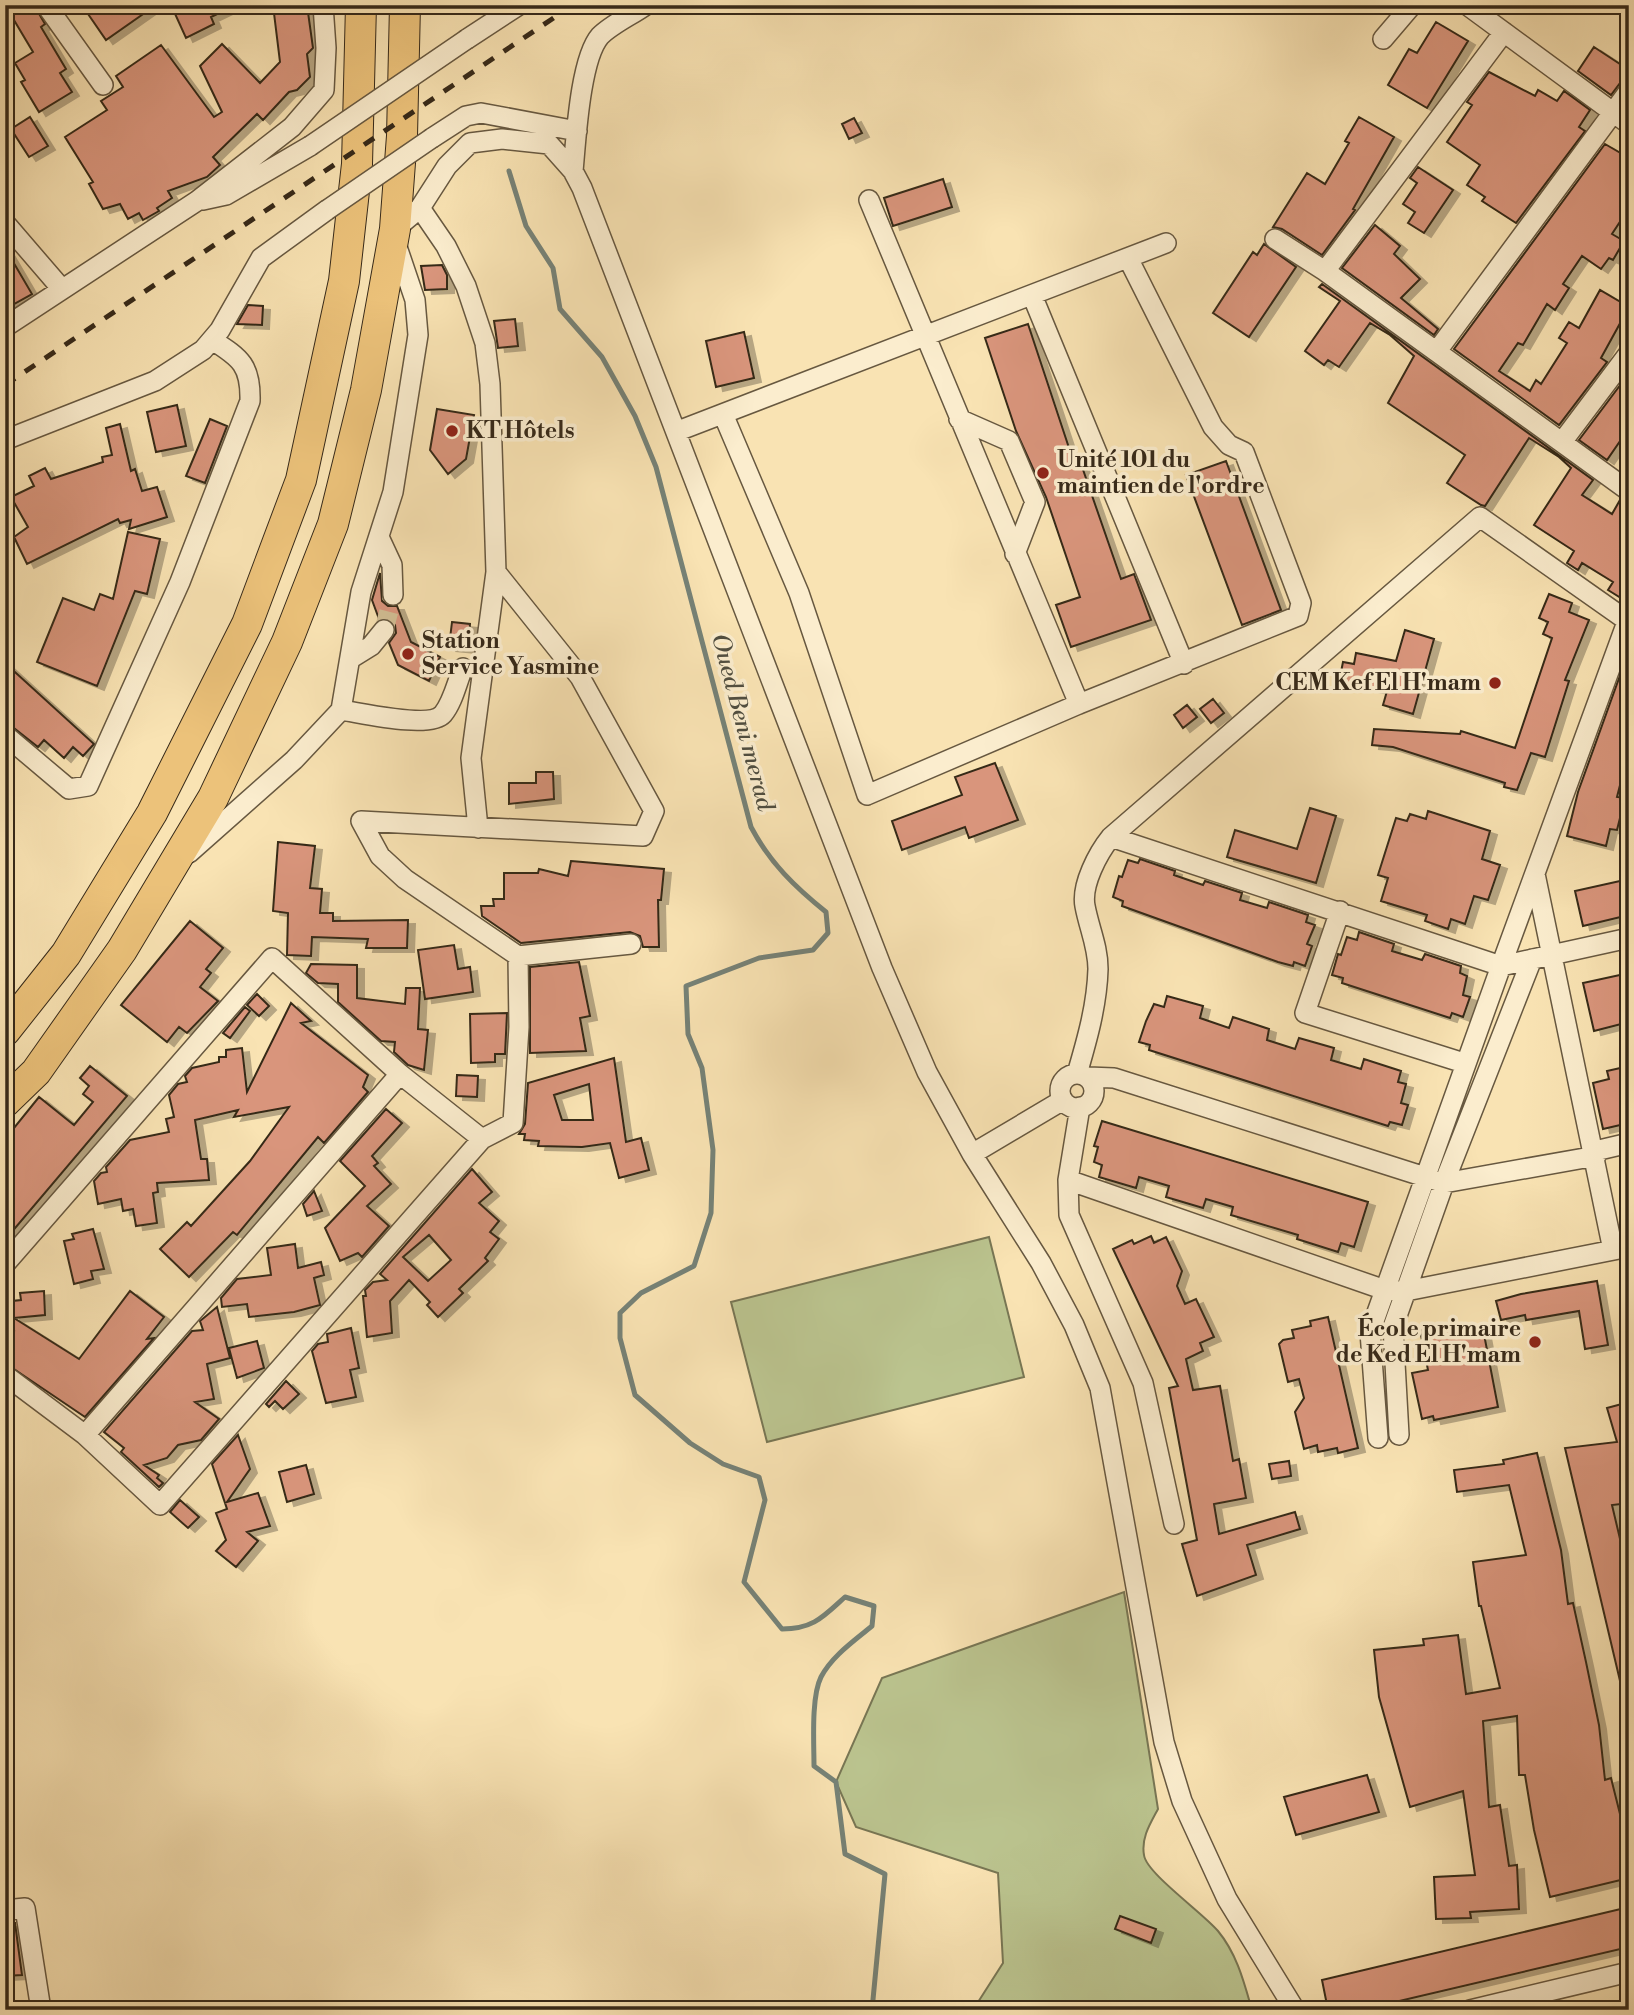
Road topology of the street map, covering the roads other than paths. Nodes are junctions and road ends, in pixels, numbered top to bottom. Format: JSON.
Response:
{"nodes":[{"id":1,"x":46,"y":5,"type":"edge"},
{"id":2,"x":323,"y":5,"type":"edge"},
{"id":3,"x":361,"y":5,"type":"edge"},
{"id":4,"x":405,"y":5,"type":"edge"},
{"id":5,"x":519,"y":5,"type":"edge"},
{"id":6,"x":646,"y":5,"type":"edge"},
{"id":7,"x":1412,"y":5,"type":"edge"},
{"id":8,"x":1467,"y":5,"type":"edge"},
{"id":9,"x":1504,"y":32,"type":"junction"},
{"id":10,"x":1384,"y":39,"type":"dead end"},
{"id":11,"x":103,"y":85,"type":"dead end"},
{"id":12,"x":1629,"y":91,"type":"edge"},
{"id":13,"x":1621,"y":118,"type":"edge"},
{"id":14,"x":577,"y":131,"type":"junction"},
{"id":15,"x":573,"y":171,"type":"junction"},
{"id":16,"x":869,"y":200,"type":"dead end"},
{"id":17,"x":197,"y":201,"type":"junction"},
{"id":18,"x":419,"y":208,"type":"junction"},
{"id":19,"x":5,"y":223,"type":"edge"},
{"id":20,"x":394,"y":233,"type":"junction"},
{"id":21,"x":1275,"y":239,"type":"dead end"},
{"id":22,"x":1166,"y":243,"type":"dead end"},
{"id":23,"x":1128,"y":258,"type":"junction"},
{"id":24,"x":1325,"y":271,"type":"junction"},
{"id":25,"x":61,"y":288,"type":"junction"},
{"id":26,"x":1032,"y":295,"type":"junction"},
{"id":27,"x":5,"y":327,"type":"edge"},
{"id":28,"x":925,"y":336,"type":"junction"},
{"id":29,"x":212,"y":341,"type":"junction"},
{"id":30,"x":1437,"y":351,"type":"junction"},
{"id":31,"x":1629,"y":353,"type":"edge"},
{"id":32,"x":723,"y":414,"type":"junction"},
{"id":33,"x":959,"y":419,"type":"junction"},
{"id":34,"x":678,"y":431,"type":"junction"},
{"id":35,"x":5,"y":440,"type":"edge"},
{"id":36,"x":1562,"y":442,"type":"junction"},
{"id":37,"x":1629,"y":491,"type":"edge"},
{"id":38,"x":379,"y":537,"type":"junction"},
{"id":39,"x":1015,"y":554,"type":"junction"},
{"id":40,"x":496,"y":572,"type":"junction"},
{"id":41,"x":393,"y":595,"type":"tunnel mouth"},
{"id":42,"x":1628,"y":622,"type":"edge"},
{"id":43,"x":384,"y":630,"type":"tunnel mouth"},
{"id":44,"x":350,"y":659,"type":"junction"},
{"id":45,"x":1184,"y":664,"type":"junction"},
{"id":46,"x":463,"y":668,"type":"dead end"},
{"id":47,"x":1079,"y":704,"type":"junction"},
{"id":48,"x":341,"y":710,"type":"junction"},
{"id":49,"x":5,"y":735,"type":"edge"},
{"id":50,"x":478,"y":828,"type":"junction"},
{"id":51,"x":1111,"y":836,"type":"junction"},
{"id":52,"x":175,"y":865,"type":"junction"},
{"id":53,"x":1535,"y":874,"type":"junction"},
{"id":54,"x":1340,"y":911,"type":"junction"},
{"id":55,"x":1629,"y":938,"type":"edge"},
{"id":56,"x":631,"y":944,"type":"dead end"},
{"id":57,"x":1552,"y":955,"type":"junction"},
{"id":58,"x":518,"y":956,"type":"junction"},
{"id":59,"x":1532,"y":959,"type":"junction"},
{"id":60,"x":1501,"y":966,"type":"junction"},
{"id":61,"x":5,"y":1031,"type":"edge"},
{"id":62,"x":1464,"y":1063,"type":"junction"},
{"id":63,"x":400,"y":1074,"type":"junction"},
{"id":64,"x":1082,"y":1076,"type":"junction"},
{"id":65,"x":5,"y":1102,"type":"edge"},
{"id":66,"x":1072,"y":1103,"type":"junction"},
{"id":67,"x":482,"y":1139,"type":"junction"},
{"id":68,"x":1629,"y":1143,"type":"edge"},
{"id":69,"x":1595,"y":1153,"type":"junction"},
{"id":70,"x":972,"y":1154,"type":"junction"},
{"id":71,"x":1424,"y":1179,"type":"junction"},
{"id":72,"x":1068,"y":1180,"type":"junction"},
{"id":73,"x":1444,"y":1183,"type":"junction"},
{"id":74,"x":1621,"y":1248,"type":"edge"},
{"id":75,"x":5,"y":1264,"type":"edge"},
{"id":76,"x":1385,"y":1290,"type":"junction"},
{"id":77,"x":1406,"y":1291,"type":"junction"},
{"id":78,"x":5,"y":1374,"type":"edge"},
{"id":79,"x":85,"y":1435,"type":"junction"},
{"id":80,"x":1399,"y":1435,"type":"dead end"},
{"id":81,"x":1378,"y":1438,"type":"dead end"},
{"id":82,"x":1174,"y":1524,"type":"dead end"},
{"id":83,"x":5,"y":1910,"type":"edge"},
{"id":84,"x":1629,"y":1972,"type":"edge"},
{"id":85,"x":41,"y":2010,"type":"edge"},
{"id":86,"x":1295,"y":2010,"type":"edge"},
{"id":87,"x":1470,"y":2010,"type":"edge"}],
"edges":[{"from":1,"to":11,"type":"street"},
{"from":2,"to":17,"type":"street"},
{"from":3,"to":61,"type":"highway"},
{"from":4,"to":20,"type":"highway"},
{"from":5,"to":17,"type":"street","bridge":true},
{"from":6,"to":14,"type":"street"},
{"from":7,"to":10,"type":"street"},
{"from":8,"to":9,"type":"street"},
{"from":9,"to":13,"type":"street"},
{"from":9,"to":24,"type":"street"},
{"from":12,"to":13,"type":"street"},
{"from":13,"to":30,"type":"street"},
{"from":14,"to":15,"type":"street"},
{"from":14,"to":29,"type":"street","bridge":true},
{"from":15,"to":18,"type":"street"},
{"from":15,"to":34,"type":"street"},
{"from":16,"to":28,"type":"street"},
{"from":17,"to":25,"type":"street"},
{"from":18,"to":20,"type":"street"},
{"from":18,"to":40,"type":"street"},
{"from":19,"to":25,"type":"street"},
{"from":20,"to":38,"type":"street"},
{"from":20,"to":52,"type":"highway"},
{"from":21,"to":24,"type":"street"},
{"from":22,"to":23,"type":"street"},
{"from":23,"to":26,"type":"street"},
{"from":23,"to":45,"type":"street"},
{"from":24,"to":30,"type":"street"},
{"from":25,"to":27,"type":"street"},
{"from":26,"to":28,"type":"street"},
{"from":26,"to":45,"type":"street"},
{"from":28,"to":32,"type":"street"},
{"from":28,"to":33,"type":"street"},
{"from":29,"to":35,"type":"street"},
{"from":29,"to":49,"type":"street"},
{"from":30,"to":36,"type":"street"},
{"from":31,"to":36,"type":"street"},
{"from":32,"to":34,"type":"street"},
{"from":32,"to":47,"type":"street"},
{"from":33,"to":39,"type":"street"},
{"from":33,"to":39,"type":"street"},
{"from":34,"to":70,"type":"street"},
{"from":36,"to":37,"type":"street"},
{"from":38,"to":41,"type":"street"},
{"from":38,"to":44,"type":"street"},
{"from":39,"to":47,"type":"street"},
{"from":40,"to":50,"type":"street"},
{"from":40,"to":50,"type":"street"},
{"from":42,"to":51,"type":"street"},
{"from":42,"to":53,"type":"street"},
{"from":43,"to":44,"type":"street"},
{"from":44,"to":48,"type":"street"},
{"from":45,"to":47,"type":"street"},
{"from":46,"to":48,"type":"street"},
{"from":48,"to":52,"type":"street"},
{"from":50,"to":58,"type":"street"},
{"from":51,"to":54,"type":"street"},
{"from":51,"to":64,"type":"street"},
{"from":52,"to":65,"type":"highway"},
{"from":53,"to":57,"type":"street"},
{"from":53,"to":60,"type":"street"},
{"from":54,"to":60,"type":"street"},
{"from":54,"to":62,"type":"street"},
{"from":55,"to":57,"type":"street"},
{"from":56,"to":58,"type":"street"},
{"from":57,"to":59,"type":"street"},
{"from":57,"to":69,"type":"street"},
{"from":58,"to":67,"type":"street"},
{"from":59,"to":60,"type":"street"},
{"from":59,"to":73,"type":"street"},
{"from":60,"to":62,"type":"street"},
{"from":62,"to":71,"type":"street"},
{"from":63,"to":67,"type":"street"},
{"from":63,"to":75,"type":"street"},
{"from":63,"to":79,"type":"street"},
{"from":64,"to":66,"type":"street"},
{"from":64,"to":66,"type":"street"},
{"from":64,"to":71,"type":"street"},
{"from":66,"to":70,"type":"street"},
{"from":66,"to":72,"type":"street"},
{"from":67,"to":79,"type":"street"},
{"from":68,"to":69,"type":"street"},
{"from":69,"to":73,"type":"street"},
{"from":69,"to":74,"type":"street"},
{"from":70,"to":86,"type":"street"},
{"from":71,"to":73,"type":"street"},
{"from":71,"to":76,"type":"street"},
{"from":72,"to":76,"type":"street"},
{"from":72,"to":82,"type":"street"},
{"from":73,"to":77,"type":"street"},
{"from":74,"to":77,"type":"street"},
{"from":76,"to":77,"type":"street"},
{"from":76,"to":81,"type":"street"},
{"from":77,"to":80,"type":"street"},
{"from":78,"to":79,"type":"street"},
{"from":83,"to":85,"type":"street"},
{"from":84,"to":87,"type":"street"}]}
